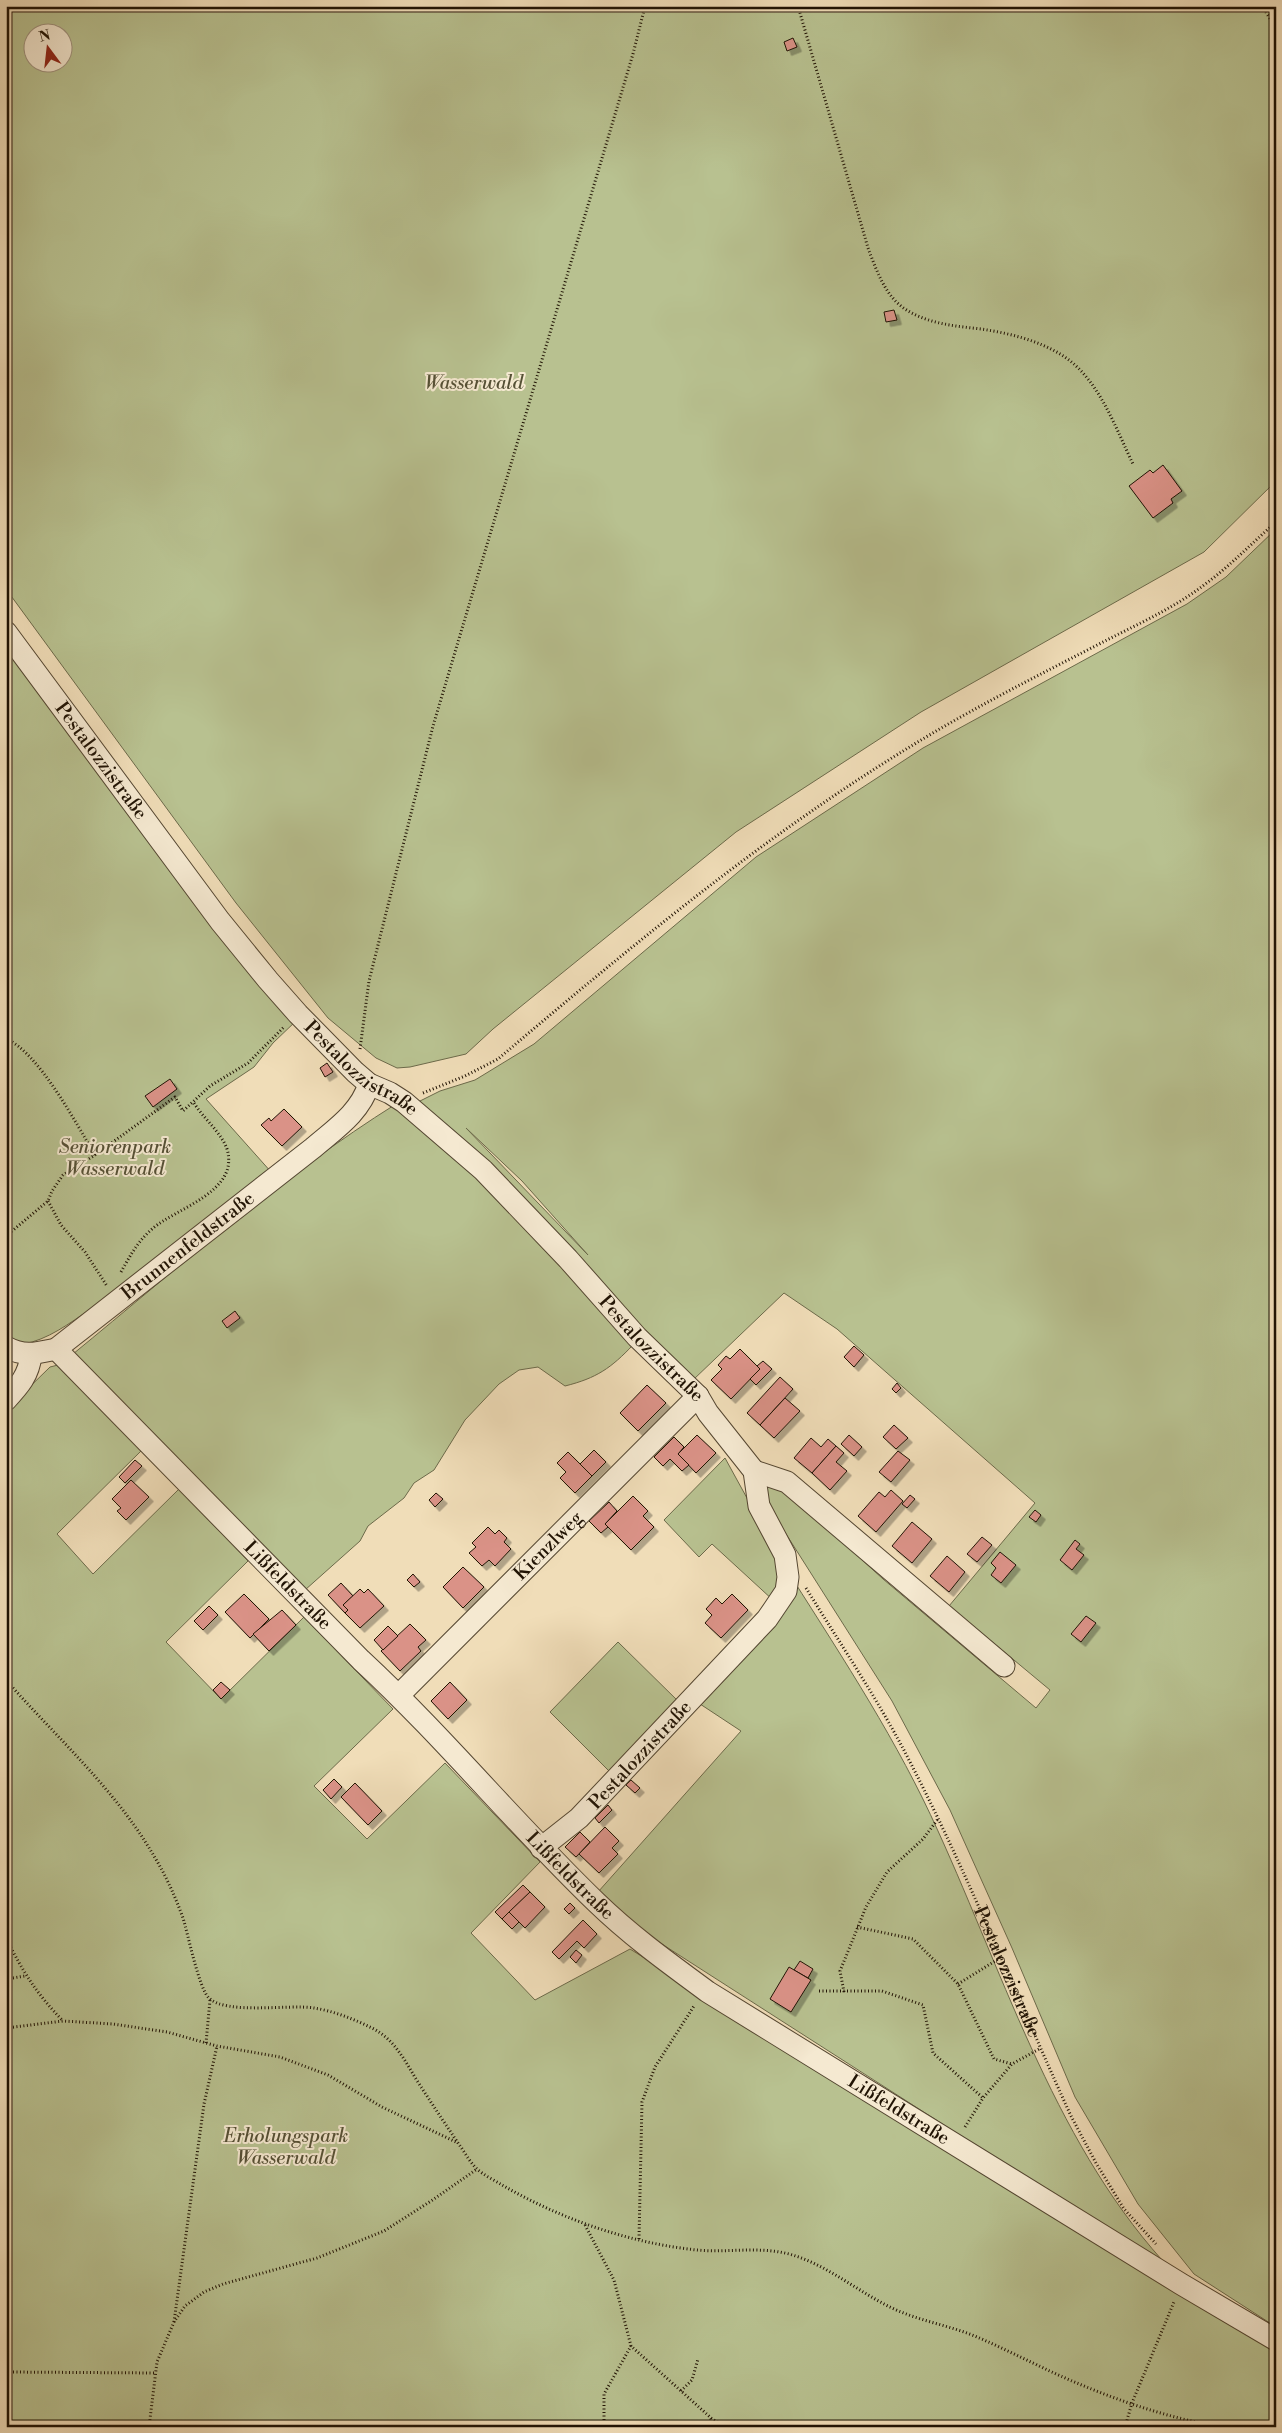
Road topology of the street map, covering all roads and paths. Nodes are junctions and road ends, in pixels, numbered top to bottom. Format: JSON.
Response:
{"nodes":[{"id":1,"x":645,"y":6,"type":"edge"},
{"id":2,"x":798,"y":6,"type":"edge"},
{"id":3,"x":1262,"y":6,"type":"edge"},
{"id":4,"x":1276,"y":28,"type":"edge"},
{"id":5,"x":1133,"y":464,"type":"dead end"},
{"id":6,"x":1276,"y":522,"type":"edge"},
{"id":7,"x":6,"y":632,"type":"edge"},
{"id":8,"x":298,"y":1014,"type":"junction"},
{"id":9,"x":6,"y":1039,"type":"edge"},
{"id":10,"x":362,"y":1078,"type":"junction"},
{"id":11,"x":404,"y":1102,"type":"junction"},
{"id":12,"x":194,"y":1103,"type":"junction"},
{"id":13,"x":95,"y":1155,"type":"junction"},
{"id":14,"x":48,"y":1201,"type":"junction"},
{"id":15,"x":6,"y":1236,"type":"edge"},
{"id":16,"x":116,"y":1279,"type":"dead end"},
{"id":17,"x":112,"y":1283,"type":"dead end"},
{"id":18,"x":6,"y":1347,"type":"edge"},
{"id":19,"x":56,"y":1349,"type":"junction"},
{"id":20,"x":31,"y":1355,"type":"junction"},
{"id":21,"x":698,"y":1396,"type":"junction"},
{"id":22,"x":6,"y":1400,"type":"edge"},
{"id":23,"x":754,"y":1471,"type":"junction"},
{"id":24,"x":805,"y":1587,"type":"dead end"},
{"id":25,"x":1004,"y":1666,"type":"dead end"},
{"id":26,"x":6,"y":1680,"type":"edge"},
{"id":27,"x":399,"y":1695,"type":"junction"},
{"id":28,"x":938,"y":1819,"type":"junction"},
{"id":29,"x":541,"y":1848,"type":"junction"},
{"id":30,"x":857,"y":1927,"type":"junction"},
{"id":31,"x":6,"y":1938,"type":"edge"},
{"id":32,"x":1000,"y":1958,"type":"junction"},
{"id":33,"x":25,"y":1976,"type":"junction"},
{"id":34,"x":6,"y":1979,"type":"edge"},
{"id":35,"x":958,"y":1984,"type":"junction"},
{"id":36,"x":704,"y":1990,"type":"junction"},
{"id":37,"x":819,"y":1991,"type":"dead end"},
{"id":38,"x":844,"y":1992,"type":"junction"},
{"id":39,"x":210,"y":2000,"type":"junction"},
{"id":40,"x":63,"y":2021,"type":"junction"},
{"id":41,"x":6,"y":2028,"type":"edge"},
{"id":42,"x":206,"y":2043,"type":"junction"},
{"id":43,"x":217,"y":2046,"type":"junction"},
{"id":44,"x":1040,"y":2048,"type":"junction"},
{"id":45,"x":1012,"y":2064,"type":"junction"},
{"id":46,"x":983,"y":2098,"type":"junction"},
{"id":47,"x":458,"y":2143,"type":"junction"},
{"id":48,"x":955,"y":2144,"type":"junction"},
{"id":49,"x":477,"y":2169,"type":"junction"},
{"id":50,"x":585,"y":2224,"type":"junction"},
{"id":51,"x":640,"y":2239,"type":"junction"},
{"id":52,"x":1161,"y":2249,"type":"dead end"},
{"id":53,"x":1181,"y":2284,"type":"junction"},
{"id":54,"x":174,"y":2322,"type":"junction"},
{"id":55,"x":1276,"y":2340,"type":"edge"},
{"id":56,"x":632,"y":2346,"type":"junction"},
{"id":57,"x":698,"y":2359,"type":"dead end"},
{"id":58,"x":6,"y":2372,"type":"edge"},
{"id":59,"x":156,"y":2373,"type":"junction"},
{"id":60,"x":681,"y":2391,"type":"junction"},
{"id":61,"x":1132,"y":2403,"type":"junction"},
{"id":62,"x":710,"y":2417,"type":"junction"},
{"id":63,"x":149,"y":2427,"type":"edge"},
{"id":64,"x":604,"y":2427,"type":"edge"},
{"id":65,"x":714,"y":2427,"type":"edge"},
{"id":66,"x":725,"y":2427,"type":"edge"},
{"id":67,"x":1125,"y":2427,"type":"edge"},
{"id":68,"x":1221,"y":2427,"type":"edge"}],
"edges":[{"from":1,"to":10,"type":"path"},
{"from":2,"to":5,"type":"path"},
{"from":3,"to":4,"type":"path"},
{"from":6,"to":11,"type":"path"},
{"from":7,"to":8,"type":"street","name":"Pestalozzistraße"},
{"from":8,"to":10,"type":"street","name":"Pestalozzistraße"},
{"from":8,"to":12,"type":"path"},
{"from":9,"to":13,"type":"path"},
{"from":10,"to":11,"type":"street","name":"Pestalozzistraße"},
{"from":10,"to":19,"type":"street","name":"Brunnenfeldstraße"},
{"from":11,"to":21,"type":"street","name":"Pestalozzistraße"},
{"from":12,"to":13,"type":"path"},
{"from":12,"to":16,"type":"path"},
{"from":13,"to":14,"type":"path"},
{"from":14,"to":15,"type":"path"},
{"from":14,"to":17,"type":"path"},
{"from":18,"to":20,"type":"street"},
{"from":19,"to":20,"type":"street","name":"Brunnenfeldstraße"},
{"from":19,"to":27,"type":"street","name":"Lißfeldstraße"},
{"from":20,"to":22,"type":"street"},
{"from":21,"to":23,"type":"street","name":"Pestalozzistraße"},
{"from":21,"to":27,"type":"street","name":"Kienzlweg"},
{"from":23,"to":25,"type":"street"},
{"from":23,"to":29,"type":"street","name":"Pestalozzistraße"},
{"from":24,"to":28,"type":"path","name":"Pestalozzistraße"},
{"from":26,"to":39,"type":"path"},
{"from":27,"to":29,"type":"street","name":"Lißfeldstraße"},
{"from":28,"to":30,"type":"path"},
{"from":28,"to":32,"type":"path","name":"Pestalozzistraße"},
{"from":29,"to":36,"type":"street","name":"Lißfeldstraße"},
{"from":30,"to":35,"type":"path"},
{"from":30,"to":38,"type":"path"},
{"from":31,"to":33,"type":"path"},
{"from":32,"to":35,"type":"path"},
{"from":32,"to":44,"type":"path","name":"Pestalozzistraße"},
{"from":33,"to":34,"type":"path"},
{"from":33,"to":40,"type":"path"},
{"from":35,"to":45,"type":"path"},
{"from":36,"to":48,"type":"street","name":"Lißfeldstraße"},
{"from":36,"to":51,"type":"path"},
{"from":37,"to":38,"type":"path"},
{"from":38,"to":46,"type":"path"},
{"from":39,"to":42,"type":"path"},
{"from":39,"to":47,"type":"path"},
{"from":40,"to":41,"type":"path"},
{"from":40,"to":42,"type":"path"},
{"from":42,"to":43,"type":"path"},
{"from":43,"to":47,"type":"path"},
{"from":43,"to":54,"type":"path"},
{"from":44,"to":45,"type":"path"},
{"from":44,"to":52,"type":"path","name":"Pestalozzistraße"},
{"from":45,"to":46,"type":"path"},
{"from":46,"to":48,"type":"path"},
{"from":47,"to":49,"type":"path"},
{"from":48,"to":53,"type":"street","name":"Lißfeldstraße"},
{"from":49,"to":50,"type":"path"},
{"from":49,"to":54,"type":"path"},
{"from":50,"to":51,"type":"path"},
{"from":50,"to":56,"type":"path"},
{"from":51,"to":61,"type":"path"},
{"from":53,"to":55,"type":"street"},
{"from":53,"to":61,"type":"path"},
{"from":54,"to":59,"type":"path"},
{"from":56,"to":60,"type":"path"},
{"from":56,"to":64,"type":"path"},
{"from":57,"to":60,"type":"path"},
{"from":58,"to":59,"type":"path"},
{"from":59,"to":63,"type":"path"},
{"from":60,"to":62,"type":"path"},
{"from":61,"to":67,"type":"path"},
{"from":61,"to":68,"type":"path"},
{"from":62,"to":65,"type":"path"},
{"from":62,"to":66,"type":"path"}]}
